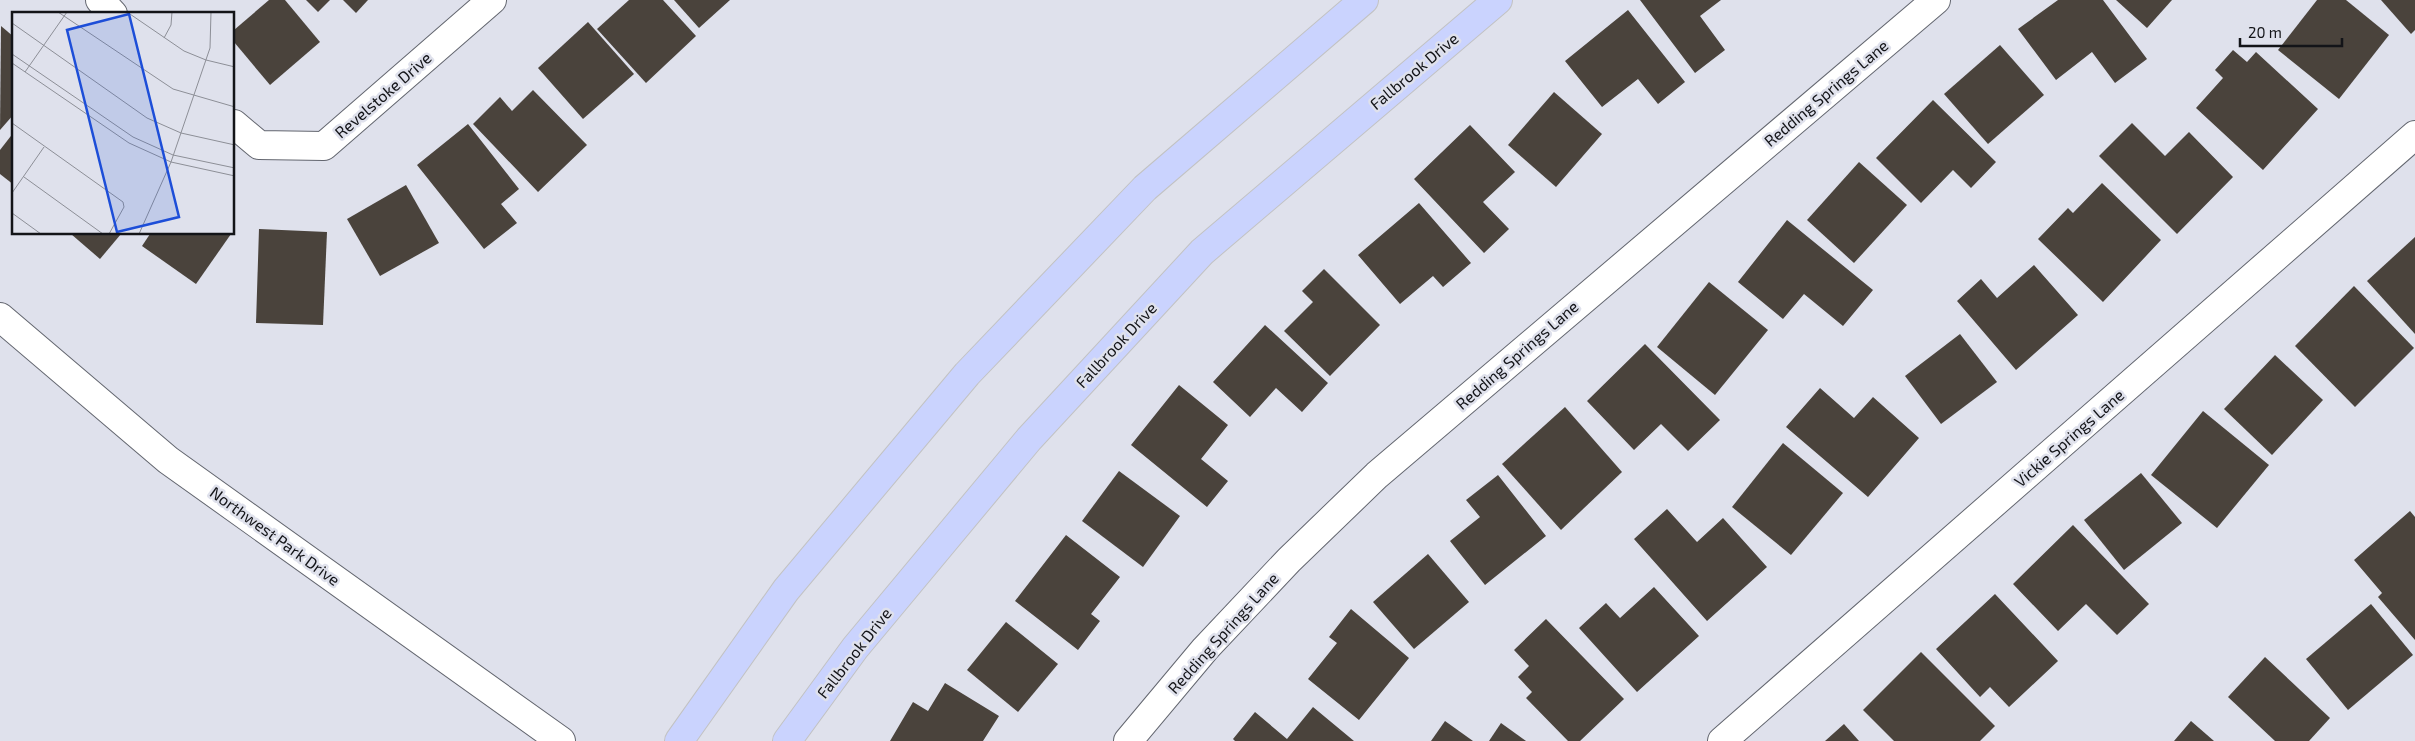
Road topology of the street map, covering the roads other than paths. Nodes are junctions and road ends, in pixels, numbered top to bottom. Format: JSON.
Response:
{"nodes":[{"id":1,"x":100,"y":0,"type":"edge"},
{"id":2,"x":492,"y":0,"type":"edge"},
{"id":3,"x":1364,"y":0,"type":"edge"},
{"id":4,"x":1498,"y":0,"type":"edge"},
{"id":5,"x":1936,"y":0,"type":"edge"},
{"id":6,"x":111,"y":12,"type":"edge"},
{"id":7,"x":235,"y":125,"type":"edge"},
{"id":8,"x":2415,"y":135,"type":"edge"},
{"id":9,"x":0,"y":317,"type":"edge"},
{"id":10,"x":562,"y":741,"type":"edge"},
{"id":11,"x":679,"y":741,"type":"edge"},
{"id":12,"x":787,"y":741,"type":"edge"},
{"id":13,"x":1128,"y":741,"type":"edge"},
{"id":14,"x":1722,"y":741,"type":"edge"}],
"edges":[{"from":1,"to":6,"type":"street"},
{"from":2,"to":7,"type":"street","name":"Revelstoke Drive"},
{"from":3,"to":11,"type":"main road"},
{"from":4,"to":12,"type":"main road","name":"Fallbrook Drive"},
{"from":5,"to":13,"type":"street","name":"Redding Springs Lane"},
{"from":8,"to":14,"type":"street","name":"Vickie Springs Lane"},
{"from":9,"to":10,"type":"street","name":"Northwest Park Drive"}]}
